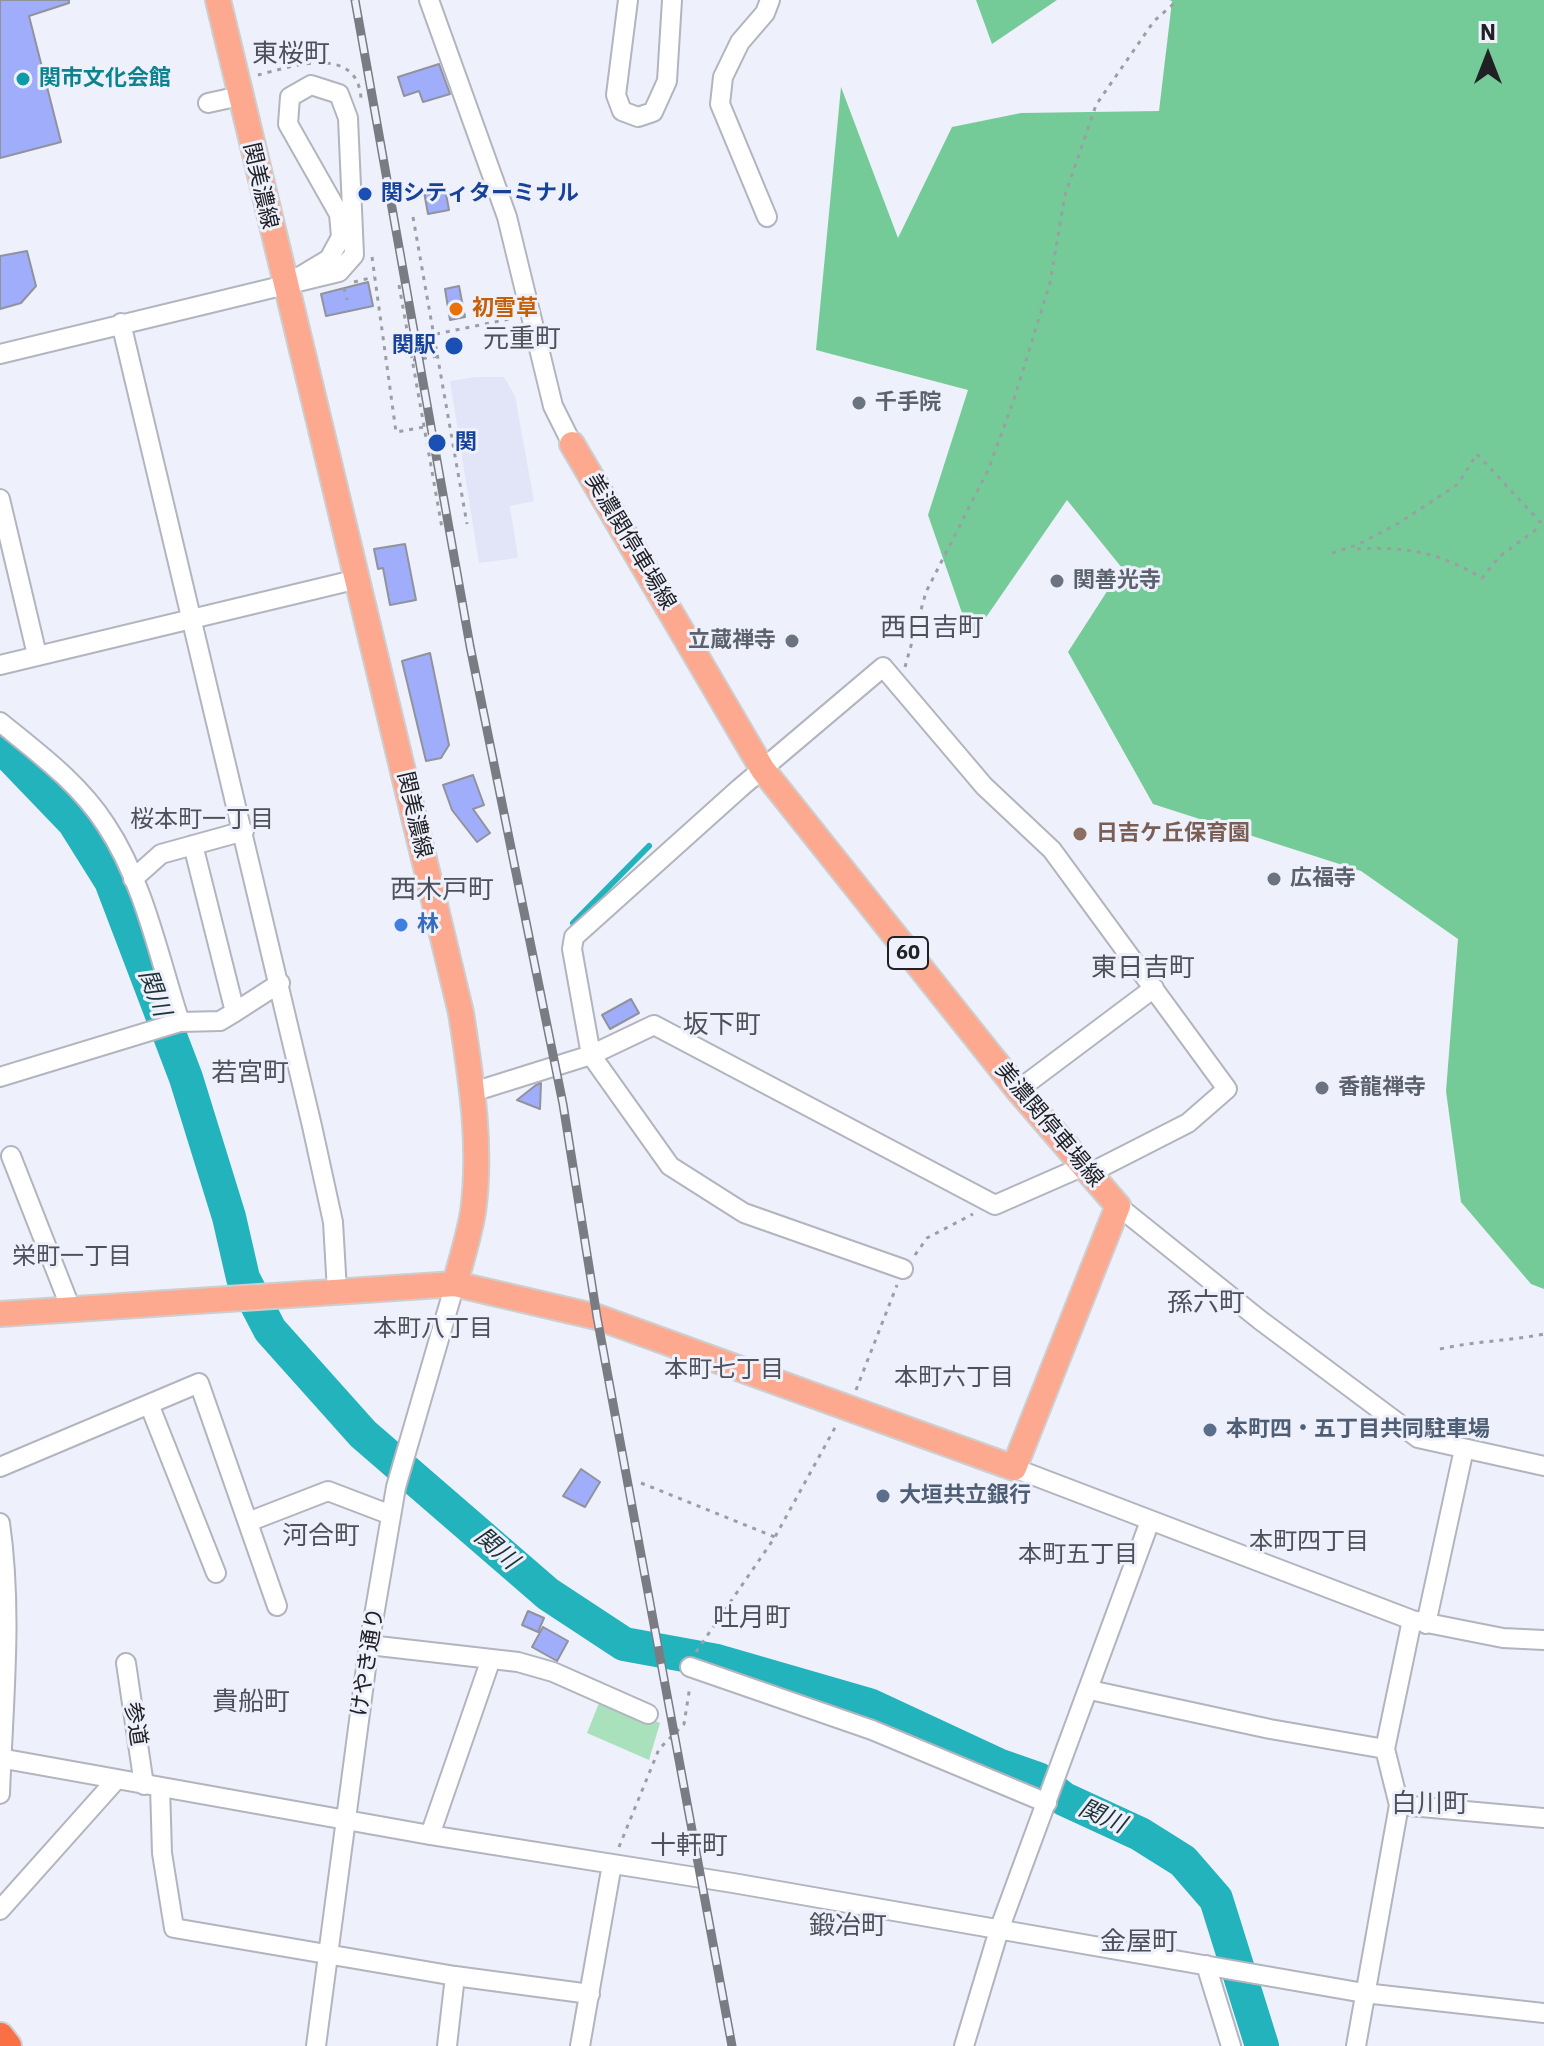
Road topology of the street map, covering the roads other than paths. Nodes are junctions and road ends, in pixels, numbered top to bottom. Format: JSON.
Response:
{"nodes":[{"id":1,"x":218,"y":0,"type":"edge"},
{"id":2,"x":429,"y":0,"type":"edge"},
{"id":3,"x":628,"y":0,"type":"edge"},
{"id":4,"x":672,"y":0,"type":"edge"},
{"id":5,"x":770,"y":0,"type":"edge"},
{"id":6,"x":240,"y":96,"type":"junction"},
{"id":7,"x":208,"y":103,"type":"dead end"},
{"id":8,"x":767,"y":217,"type":"dead end"},
{"id":9,"x":284,"y":286,"type":"junction"},
{"id":10,"x":121,"y":323,"type":"junction"},
{"id":11,"x":0,"y":354,"type":"edge"},
{"id":12,"x":572,"y":444,"type":"joint"},
{"id":13,"x":0,"y":499,"type":"edge"},
{"id":14,"x":358,"y":579,"type":"junction"},
{"id":15,"x":194,"y":619,"type":"junction"},
{"id":16,"x":37,"y":655,"type":"junction"},
{"id":17,"x":0,"y":665,"type":"edge"},
{"id":18,"x":0,"y":722,"type":"edge"},
{"id":19,"x":763,"y":770,"type":"junction"},
{"id":20,"x":244,"y":831,"type":"junction"},
{"id":21,"x":193,"y":845,"type":"junction"},
{"id":22,"x":133,"y":879,"type":"junction"},
{"id":23,"x":280,"y":983,"type":"junction"},
{"id":24,"x":1154,"y":988,"type":"junction"},
{"id":25,"x":235,"y":1012,"type":"junction"},
{"id":26,"x":180,"y":1022,"type":"junction"},
{"id":27,"x":591,"y":1055,"type":"junction"},
{"id":28,"x":0,"y":1077,"type":"edge"},
{"id":29,"x":1018,"y":1090,"type":"junction"},
{"id":30,"x":473,"y":1092,"type":"junction"},
{"id":31,"x":11,"y":1156,"type":"dead end"},
{"id":32,"x":1087,"y":1170,"type":"junction"},
{"id":33,"x":1118,"y":1206,"type":"junction"},
{"id":34,"x":903,"y":1269,"type":"road end"},
{"id":35,"x":455,"y":1284,"type":"junction"},
{"id":36,"x":337,"y":1291,"type":"junction"},
{"id":37,"x":71,"y":1309,"type":"junction"},
{"id":38,"x":0,"y":1314,"type":"edge"},
{"id":39,"x":149,"y":1404,"type":"junction"},
{"id":40,"x":1464,"y":1449,"type":"junction"},
{"id":41,"x":1544,"y":1466,"type":"edge"},
{"id":42,"x":0,"y":1467,"type":"edge"},
{"id":43,"x":1014,"y":1468,"type":"junction"},
{"id":44,"x":391,"y":1515,"type":"junction"},
{"id":45,"x":1150,"y":1521,"type":"junction"},
{"id":46,"x":248,"y":1522,"type":"junction"},
{"id":47,"x":0,"y":1523,"type":"edge"},
{"id":48,"x":216,"y":1573,"type":"dead end"},
{"id":49,"x":277,"y":1606,"type":"dead end"},
{"id":50,"x":1419,"y":1622,"type":"junction"},
{"id":51,"x":1544,"y":1640,"type":"edge"},
{"id":52,"x":369,"y":1645,"type":"junction"},
{"id":53,"x":491,"y":1659,"type":"junction"},
{"id":54,"x":126,"y":1663,"type":"dead end"},
{"id":55,"x":690,"y":1667,"type":"road end"},
{"id":56,"x":1090,"y":1690,"type":"junction"},
{"id":57,"x":648,"y":1714,"type":"dead end"},
{"id":58,"x":1385,"y":1749,"type":"junction"},
{"id":59,"x":1,"y":1758,"type":"edge"},
{"id":60,"x":116,"y":1780,"type":"junction"},
{"id":61,"x":152,"y":1786,"type":"junction"},
{"id":62,"x":0,"y":1794,"type":"edge"},
{"id":63,"x":1047,"y":1802,"type":"junction"},
{"id":64,"x":1399,"y":1805,"type":"junction"},
{"id":65,"x":1544,"y":1818,"type":"edge"},
{"id":66,"x":345,"y":1820,"type":"junction"},
{"id":67,"x":430,"y":1835,"type":"junction"},
{"id":68,"x":612,"y":1864,"type":"junction"},
{"id":69,"x":0,"y":1910,"type":"edge"},
{"id":70,"x":999,"y":1930,"type":"junction"},
{"id":71,"x":329,"y":1953,"type":"junction"},
{"id":72,"x":1212,"y":1966,"type":"junction"},
{"id":73,"x":455,"y":1976,"type":"junction"},
{"id":74,"x":1364,"y":1993,"type":"junction"},
{"id":75,"x":590,"y":1994,"type":"junction"},
{"id":76,"x":1544,"y":2013,"type":"edge"},
{"id":77,"x":0,"y":2037,"type":"edge"},
{"id":78,"x":7,"y":2046,"type":"edge"},
{"id":79,"x":316,"y":2046,"type":"edge"},
{"id":80,"x":447,"y":2046,"type":"edge"},
{"id":81,"x":580,"y":2046,"type":"edge"},
{"id":82,"x":964,"y":2046,"type":"edge"},
{"id":83,"x":1231,"y":2046,"type":"edge"},
{"id":84,"x":1356,"y":2046,"type":"edge"}],
"edges":[{"from":1,"to":6,"type":"main road","name":"関美濃線"},
{"from":2,"to":12,"type":"street"},
{"from":3,"to":4,"type":"street"},
{"from":5,"to":8,"type":"street"},
{"from":6,"to":7,"type":"street"},
{"from":6,"to":9,"type":"main road","name":"関美濃線"},
{"from":9,"to":9,"type":"street"},
{"from":9,"to":10,"type":"street"},
{"from":9,"to":14,"type":"main road","name":"関美濃線"},
{"from":10,"to":11,"type":"street"},
{"from":10,"to":15,"type":"street"},
{"from":12,"to":19,"type":"main road","name":"美濃関停車場線","number":"60"},
{"from":13,"to":16,"type":"street"},
{"from":14,"to":15,"type":"street"},
{"from":14,"to":30,"type":"main road","name":"関美濃線"},
{"from":15,"to":16,"type":"street"},
{"from":15,"to":20,"type":"street"},
{"from":16,"to":17,"type":"street"},
{"from":18,"to":22,"type":"street"},
{"from":19,"to":24,"type":"street"},
{"from":19,"to":27,"type":"street"},
{"from":19,"to":29,"type":"main road","name":"美濃関停車場線","number":"60"},
{"from":20,"to":21,"type":"street"},
{"from":20,"to":23,"type":"street"},
{"from":21,"to":22,"type":"street"},
{"from":21,"to":25,"type":"street"},
{"from":22,"to":26,"type":"street"},
{"from":23,"to":25,"type":"street"},
{"from":23,"to":36,"type":"street"},
{"from":24,"to":29,"type":"street"},
{"from":24,"to":32,"type":"street"},
{"from":25,"to":26,"type":"street"},
{"from":26,"to":28,"type":"street"},
{"from":27,"to":30,"type":"street"},
{"from":27,"to":32,"type":"street"},
{"from":27,"to":34,"type":"street"},
{"from":29,"to":32,"type":"main road","name":"美濃関停車場線","number":"60"},
{"from":30,"to":35,"type":"main road","name":"関美濃線"},
{"from":31,"to":37,"type":"street"},
{"from":32,"to":33,"type":"main road","name":"美濃関停車場線","number":"60"},
{"from":33,"to":40,"type":"street"},
{"from":33,"to":43,"type":"main road","name":"美濃関停車場線"},
{"from":35,"to":36,"type":"main road"},
{"from":35,"to":43,"type":"main road"},
{"from":35,"to":44,"type":"street","name":"けやき通り"},
{"from":36,"to":37,"type":"main road"},
{"from":37,"to":38,"type":"main road"},
{"from":39,"to":42,"type":"street"},
{"from":39,"to":46,"type":"street"},
{"from":39,"to":48,"type":"street"},
{"from":40,"to":41,"type":"street"},
{"from":40,"to":50,"type":"street"},
{"from":43,"to":45,"type":"street"},
{"from":44,"to":46,"type":"street"},
{"from":44,"to":52,"type":"street","name":"けやき通り"},
{"from":45,"to":50,"type":"street"},
{"from":45,"to":56,"type":"street"},
{"from":46,"to":49,"type":"street"},
{"from":47,"to":59,"type":"street"},
{"from":50,"to":51,"type":"street"},
{"from":50,"to":58,"type":"street"},
{"from":52,"to":53,"type":"street"},
{"from":52,"to":66,"type":"street","name":"けやき通り"},
{"from":53,"to":57,"type":"street"},
{"from":53,"to":67,"type":"street"},
{"from":54,"to":61,"type":"street","name":"参道"},
{"from":55,"to":63,"type":"street"},
{"from":56,"to":58,"type":"street"},
{"from":56,"to":63,"type":"street"},
{"from":58,"to":64,"type":"street"},
{"from":59,"to":60,"type":"street"},
{"from":59,"to":62,"type":"street"},
{"from":60,"to":61,"type":"street"},
{"from":60,"to":69,"type":"street"},
{"from":61,"to":66,"type":"street"},
{"from":61,"to":71,"type":"street","name":"参道"},
{"from":63,"to":70,"type":"street"},
{"from":64,"to":65,"type":"street"},
{"from":64,"to":74,"type":"street"},
{"from":66,"to":67,"type":"street"},
{"from":66,"to":71,"type":"street","name":"けやき通り"},
{"from":67,"to":68,"type":"street"},
{"from":68,"to":70,"type":"street"},
{"from":68,"to":75,"type":"street"},
{"from":70,"to":72,"type":"street"},
{"from":70,"to":82,"type":"street"},
{"from":71,"to":73,"type":"street"},
{"from":71,"to":79,"type":"street","name":"けやき通り"},
{"from":72,"to":74,"type":"street"},
{"from":72,"to":83,"type":"street"},
{"from":73,"to":75,"type":"street"},
{"from":73,"to":80,"type":"street"},
{"from":74,"to":76,"type":"street"},
{"from":74,"to":84,"type":"street"},
{"from":75,"to":81,"type":"street"},
{"from":77,"to":78,"type":"highway"}]}
